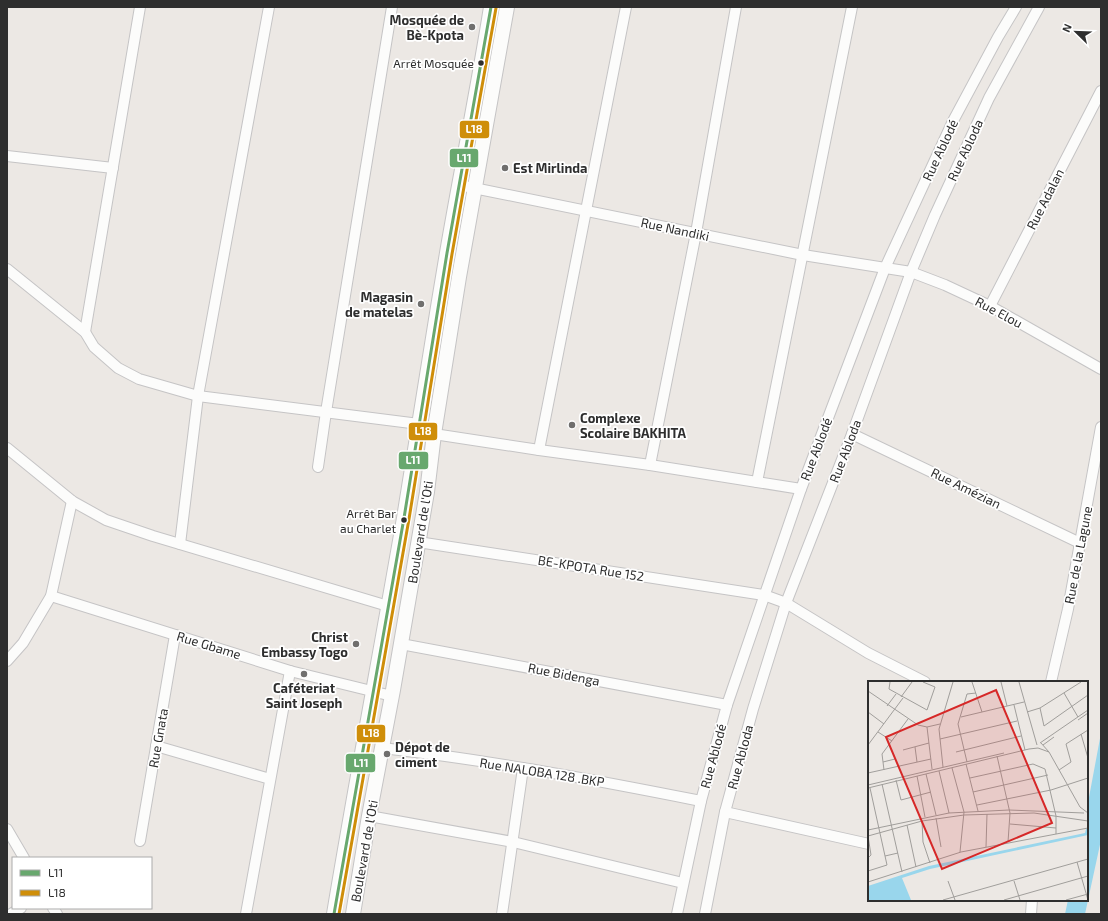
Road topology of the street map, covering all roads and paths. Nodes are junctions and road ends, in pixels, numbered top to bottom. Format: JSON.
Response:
{"nodes":[{"id":1,"x":140,"y":7,"type":"edge"},
{"id":2,"x":269,"y":7,"type":"edge"},
{"id":3,"x":392,"y":7,"type":"edge"},
{"id":4,"x":491,"y":7,"type":"edge"},
{"id":5,"x":507,"y":7,"type":"edge"},
{"id":6,"x":626,"y":7,"type":"edge"},
{"id":7,"x":736,"y":7,"type":"edge"},
{"id":8,"x":852,"y":7,"type":"edge"},
{"id":9,"x":1016,"y":7,"type":"edge"},
{"id":10,"x":1039,"y":7,"type":"edge"},
{"id":11,"x":1101,"y":91,"type":"edge"},
{"id":12,"x":7,"y":156,"type":"edge"},
{"id":13,"x":113,"y":168,"type":"junction"},
{"id":14,"x":459,"y":185,"type":"junction"},
{"id":15,"x":475,"y":188,"type":"junction"},
{"id":16,"x":586,"y":210,"type":"junction"},
{"id":17,"x":696,"y":233,"type":"junction"},
{"id":18,"x":803,"y":255,"type":"junction"},
{"id":19,"x":888,"y":268,"type":"junction"},
{"id":20,"x":7,"y":269,"type":"edge"},
{"id":21,"x":911,"y":272,"type":"junction"},
{"id":22,"x":990,"y":306,"type":"junction"},
{"id":23,"x":85,"y":332,"type":"junction"},
{"id":24,"x":1101,"y":369,"type":"edge"},
{"id":25,"x":198,"y":396,"type":"junction"},
{"id":26,"x":326,"y":412,"type":"junction"},
{"id":27,"x":419,"y":424,"type":"junction"},
{"id":28,"x":1101,"y":427,"type":"edge"},
{"id":29,"x":434,"y":434,"type":"junction"},
{"id":30,"x":852,"y":434,"type":"junction"},
{"id":31,"x":7,"y":448,"type":"edge"},
{"id":32,"x":539,"y":450,"type":"junction"},
{"id":33,"x":650,"y":465,"type":"junction"},
{"id":34,"x":318,"y":467,"type":"dead end"},
{"id":35,"x":757,"y":482,"type":"junction"},
{"id":36,"x":800,"y":489,"type":"junction"},
{"id":37,"x":72,"y":501,"type":"junction"},
{"id":38,"x":418,"y":542,"type":"junction"},
{"id":39,"x":1080,"y":543,"type":"junction"},
{"id":40,"x":180,"y":544,"type":"junction"},
{"id":41,"x":764,"y":595,"type":"junction"},
{"id":42,"x":51,"y":596,"type":"junction"},
{"id":43,"x":786,"y":604,"type":"junction"},
{"id":44,"x":388,"y":606,"type":"junction"},
{"id":45,"x":175,"y":635,"type":"junction"},
{"id":46,"x":401,"y":644,"type":"junction"},
{"id":47,"x":7,"y":660,"type":"edge"},
{"id":48,"x":290,"y":671,"type":"junction"},
{"id":49,"x":923,"y":681,"type":"edge"},
{"id":50,"x":1051,"y":681,"type":"edge"},
{"id":51,"x":374,"y":691,"type":"junction"},
{"id":52,"x":392,"y":696,"type":"junction"},
{"id":53,"x":727,"y":705,"type":"junction"},
{"id":54,"x":156,"y":746,"type":"junction"},
{"id":55,"x":382,"y":748,"type":"junction"},
{"id":56,"x":523,"y":768,"type":"junction"},
{"id":57,"x":270,"y":779,"type":"junction"},
{"id":58,"x":701,"y":801,"type":"junction"},
{"id":59,"x":725,"y":812,"type":"junction"},
{"id":60,"x":369,"y":816,"type":"junction"},
{"id":61,"x":7,"y":829,"type":"edge"},
{"id":62,"x":140,"y":841,"type":"dead end"},
{"id":63,"x":513,"y":842,"type":"junction"},
{"id":64,"x":868,"y":844,"type":"edge"},
{"id":65,"x":23,"y":857,"type":"edge"},
{"id":66,"x":683,"y":883,"type":"junction"},
{"id":67,"x":1032,"y":901,"type":"edge"},
{"id":68,"x":246,"y":914,"type":"edge"},
{"id":69,"x":334,"y":914,"type":"edge"},
{"id":70,"x":353,"y":914,"type":"edge"},
{"id":71,"x":502,"y":914,"type":"edge"},
{"id":72,"x":677,"y":914,"type":"edge"},
{"id":73,"x":705,"y":914,"type":"edge"},
{"id":74,"x":1031,"y":914,"type":"edge"}],
"edges":[{"from":1,"to":13,"type":"street"},
{"from":2,"to":25,"type":"street"},
{"from":3,"to":26,"type":"street"},
{"from":4,"to":14,"type":"main road","name":"Boulevard de l'Oti"},
{"from":5,"to":15,"type":"main road","name":"Boulevard de l'Oti"},
{"from":6,"to":16,"type":"street"},
{"from":7,"to":17,"type":"street"},
{"from":8,"to":18,"type":"street"},
{"from":9,"to":19,"type":"street","name":"Rue Ablodé"},
{"from":10,"to":21,"type":"street","name":"Rue Abloda"},
{"from":11,"to":22,"type":"street","name":"Rue Adalan"},
{"from":12,"to":13,"type":"street"},
{"from":13,"to":23,"type":"street"},
{"from":14,"to":15,"type":"street","name":"Rue Nandiki"},
{"from":14,"to":27,"type":"main road","name":"Boulevard de l'Oti"},
{"from":15,"to":16,"type":"street","name":"Rue Nandiki"},
{"from":15,"to":29,"type":"main road","name":"Boulevard de l'Oti"},
{"from":16,"to":17,"type":"street","name":"Rue Nandiki"},
{"from":16,"to":32,"type":"street"},
{"from":17,"to":18,"type":"street","name":"Rue Nandiki"},
{"from":17,"to":33,"type":"street"},
{"from":18,"to":19,"type":"street","name":"Rue Nandiki"},
{"from":18,"to":35,"type":"street"},
{"from":19,"to":21,"type":"street","name":"Rue Elou"},
{"from":19,"to":36,"type":"street","name":"Rue Ablodé"},
{"from":20,"to":23,"type":"street"},
{"from":21,"to":22,"type":"street","name":"Rue Elou"},
{"from":21,"to":30,"type":"street","name":"Rue Abloda"},
{"from":22,"to":24,"type":"street","name":"Rue Elou"},
{"from":23,"to":25,"type":"street"},
{"from":25,"to":26,"type":"street"},
{"from":25,"to":40,"type":"street"},
{"from":26,"to":27,"type":"street"},
{"from":26,"to":34,"type":"street"},
{"from":27,"to":44,"type":"main road","name":"Boulevard de l'Oti"},
{"from":28,"to":39,"type":"street","name":"Rue de la Lagune"},
{"from":29,"to":32,"type":"street"},
{"from":29,"to":38,"type":"main road","name":"Boulevard de l'Oti"},
{"from":30,"to":39,"type":"street","name":"Rue Amézian"},
{"from":30,"to":43,"type":"street","name":"Rue Abloda"},
{"from":31,"to":37,"type":"street"},
{"from":32,"to":33,"type":"street"},
{"from":33,"to":35,"type":"street"},
{"from":35,"to":36,"type":"street"},
{"from":36,"to":41,"type":"street","name":"Rue Ablodé"},
{"from":37,"to":40,"type":"street"},
{"from":37,"to":42,"type":"street"},
{"from":38,"to":41,"type":"street","name":"BE-KPOTA Rue 152"},
{"from":38,"to":46,"type":"main road","name":"Boulevard de l'Oti"},
{"from":39,"to":50,"type":"street","name":"Rue de la Lagune"},
{"from":40,"to":44,"type":"street"},
{"from":41,"to":43,"type":"street","name":"BE-KPOTA Rue 152"},
{"from":41,"to":53,"type":"street","name":"Rue Ablodé"},
{"from":42,"to":45,"type":"street","name":"Rue Gbame"},
{"from":42,"to":47,"type":"street"},
{"from":43,"to":49,"type":"street","name":"BE-KPOTA Rue 152"},
{"from":43,"to":59,"type":"street","name":"Rue Abloda"},
{"from":44,"to":51,"type":"main road","name":"Boulevard de l'Oti"},
{"from":45,"to":48,"type":"street","name":"Rue Gbame"},
{"from":45,"to":54,"type":"street","name":"Rue Gnata"},
{"from":46,"to":52,"type":"main road","name":"Boulevard de l'Oti"},
{"from":46,"to":53,"type":"street","name":"Rue Bidenga"},
{"from":48,"to":51,"type":"street","name":"Rue Gbame"},
{"from":48,"to":57,"type":"street"},
{"from":51,"to":52,"type":"street","name":"Rue Gbame"},
{"from":51,"to":69,"type":"main road","name":"Boulevard de l'Oti"},
{"from":52,"to":55,"type":"main road","name":"Boulevard de l'Oti"},
{"from":53,"to":58,"type":"street","name":"Rue Ablodé"},
{"from":54,"to":57,"type":"street"},
{"from":54,"to":62,"type":"street","name":"Rue Gnata"},
{"from":55,"to":56,"type":"street","name":"Rue NALOBA 128 .BKP"},
{"from":55,"to":60,"type":"main road","name":"Boulevard de l'Oti"},
{"from":56,"to":58,"type":"street","name":"Rue NALOBA 128 .BKP"},
{"from":56,"to":63,"type":"street"},
{"from":57,"to":68,"type":"street"},
{"from":58,"to":66,"type":"street","name":"Rue Ablodé"},
{"from":59,"to":64,"type":"street"},
{"from":59,"to":73,"type":"street","name":"Rue Abloda"},
{"from":60,"to":63,"type":"street"},
{"from":60,"to":70,"type":"main road","name":"Boulevard de l'Oti"},
{"from":61,"to":65,"type":"street"},
{"from":63,"to":66,"type":"street"},
{"from":63,"to":71,"type":"street"},
{"from":66,"to":72,"type":"street","name":"Rue Ablodé"},
{"from":67,"to":74,"type":"street"}]}
